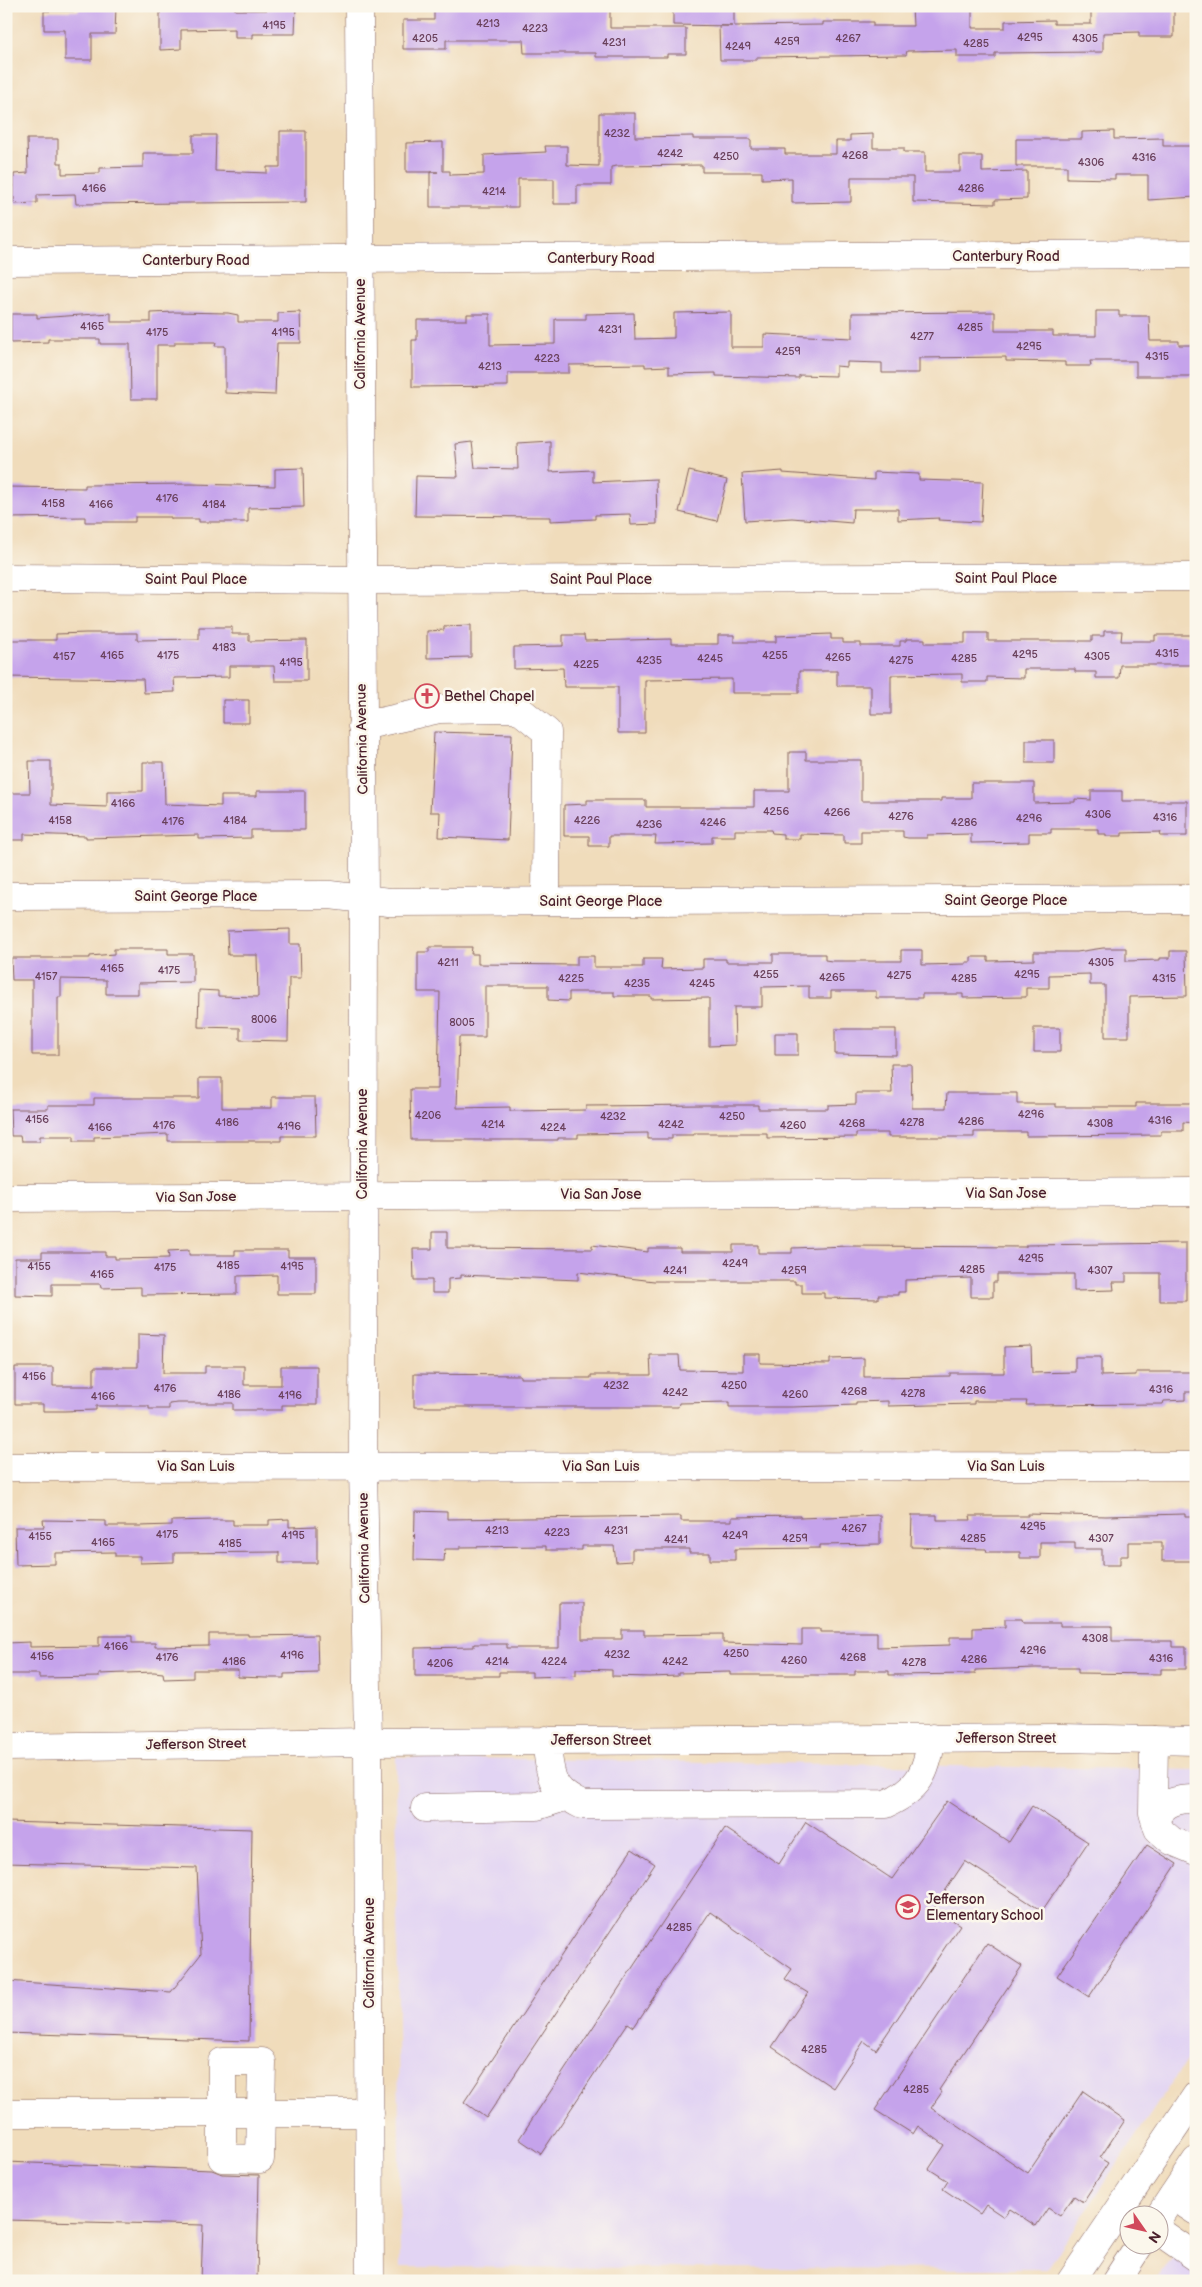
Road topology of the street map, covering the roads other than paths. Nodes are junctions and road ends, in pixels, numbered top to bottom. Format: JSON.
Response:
{"nodes":[{"id":1,"x":359,"y":6,"type":"edge"},
{"id":2,"x":1196,"y":254,"type":"edge"},
{"id":3,"x":6,"y":260,"type":"edge"},
{"id":4,"x":359,"y":260,"type":"junction"},
{"id":5,"x":6,"y":578,"type":"edge"},
{"id":6,"x":1196,"y":578,"type":"edge"},
{"id":7,"x":361,"y":580,"type":"junction"},
{"id":8,"x":362,"y":726,"type":"junction"},
{"id":9,"x":6,"y":896,"type":"edge"},
{"id":10,"x":364,"y":899,"type":"junction"},
{"id":11,"x":1196,"y":899,"type":"edge"},
{"id":12,"x":546,"y":902,"type":"junction"},
{"id":13,"x":1196,"y":1192,"type":"edge"},
{"id":14,"x":362,"y":1195,"type":"junction"},
{"id":15,"x":6,"y":1198,"type":"edge"},
{"id":16,"x":363,"y":1465,"type":"junction"},
{"id":17,"x":1196,"y":1466,"type":"edge"},
{"id":18,"x":6,"y":1467,"type":"edge"},
{"id":19,"x":932,"y":1738,"type":"junction"},
{"id":20,"x":546,"y":1740,"type":"junction"},
{"id":21,"x":1154,"y":1740,"type":"junction"},
{"id":22,"x":1196,"y":1741,"type":"edge"},
{"id":23,"x":368,"y":1742,"type":"junction"},
{"id":24,"x":6,"y":1747,"type":"edge"},
{"id":25,"x":565,"y":1797,"type":"junction"},
{"id":26,"x":1196,"y":1799,"type":"edge"},
{"id":27,"x":425,"y":1808,"type":"dead end"},
{"id":28,"x":1155,"y":1819,"type":"junction"},
{"id":29,"x":1196,"y":1851,"type":"edge"},
{"id":30,"x":1196,"y":2096,"type":"edge"},
{"id":31,"x":222,"y":2112,"type":"junction"},
{"id":32,"x":260,"y":2112,"type":"junction"},
{"id":33,"x":6,"y":2113,"type":"edge"},
{"id":34,"x":370,"y":2113,"type":"junction"},
{"id":35,"x":1196,"y":2161,"type":"edge"},
{"id":36,"x":1167,"y":2204,"type":"edge"},
{"id":37,"x":1170,"y":2206,"type":"edge"},
{"id":38,"x":1196,"y":2211,"type":"edge"},
{"id":39,"x":1170,"y":2239,"type":"edge"},
{"id":40,"x":1134,"y":2254,"type":"edge"},
{"id":41,"x":1196,"y":2257,"type":"edge"},
{"id":42,"x":370,"y":2281,"type":"edge"},
{"id":43,"x":1071,"y":2281,"type":"edge"},
{"id":44,"x":1116,"y":2281,"type":"edge"}],
"edges":[{"from":1,"to":4,"type":"street","name":"California Avenue"},
{"from":2,"to":4,"type":"street","name":"Canterbury Road"},
{"from":3,"to":4,"type":"street","name":"Canterbury Road"},
{"from":4,"to":7,"type":"street","name":"California Avenue"},
{"from":5,"to":7,"type":"street","name":"Saint Paul Place"},
{"from":6,"to":7,"type":"street","name":"Saint Paul Place"},
{"from":7,"to":8,"type":"street","name":"California Avenue"},
{"from":8,"to":10,"type":"street","name":"California Avenue"},
{"from":8,"to":12,"type":"street"},
{"from":9,"to":10,"type":"street","name":"Saint George Place"},
{"from":10,"to":12,"type":"street","name":"Saint George Place"},
{"from":10,"to":14,"type":"street","name":"California Avenue"},
{"from":11,"to":12,"type":"street","name":"Saint George Place"},
{"from":13,"to":14,"type":"street","name":"Via San Jose"},
{"from":14,"to":15,"type":"street","name":"Via San Jose"},
{"from":14,"to":16,"type":"street","name":"California Avenue"},
{"from":16,"to":17,"type":"street","name":"Via San Luis"},
{"from":16,"to":18,"type":"street","name":"Via San Luis"},
{"from":16,"to":23,"type":"street","name":"California Avenue"},
{"from":19,"to":20,"type":"street","name":"Jefferson Street"},
{"from":19,"to":21,"type":"street","name":"Jefferson Street"},
{"from":19,"to":25,"type":"street"},
{"from":20,"to":23,"type":"street","name":"Jefferson Street"},
{"from":20,"to":25,"type":"street"},
{"from":21,"to":22,"type":"street","name":"Jefferson Street"},
{"from":21,"to":28,"type":"street"},
{"from":23,"to":24,"type":"street","name":"Jefferson Street"},
{"from":23,"to":34,"type":"street","name":"California Avenue"},
{"from":25,"to":27,"type":"street"},
{"from":26,"to":28,"type":"street"},
{"from":28,"to":29,"type":"street"},
{"from":30,"to":43,"type":"street"},
{"from":31,"to":32,"type":"street"},
{"from":31,"to":32,"type":"street"},
{"from":31,"to":32,"type":"street"},
{"from":31,"to":33,"type":"street"},
{"from":32,"to":34,"type":"street"},
{"from":34,"to":42,"type":"street","name":"California Avenue"},
{"from":35,"to":36,"type":"street"},
{"from":37,"to":38,"type":"street"},
{"from":39,"to":41,"type":"street"},
{"from":40,"to":44,"type":"street"}]}
